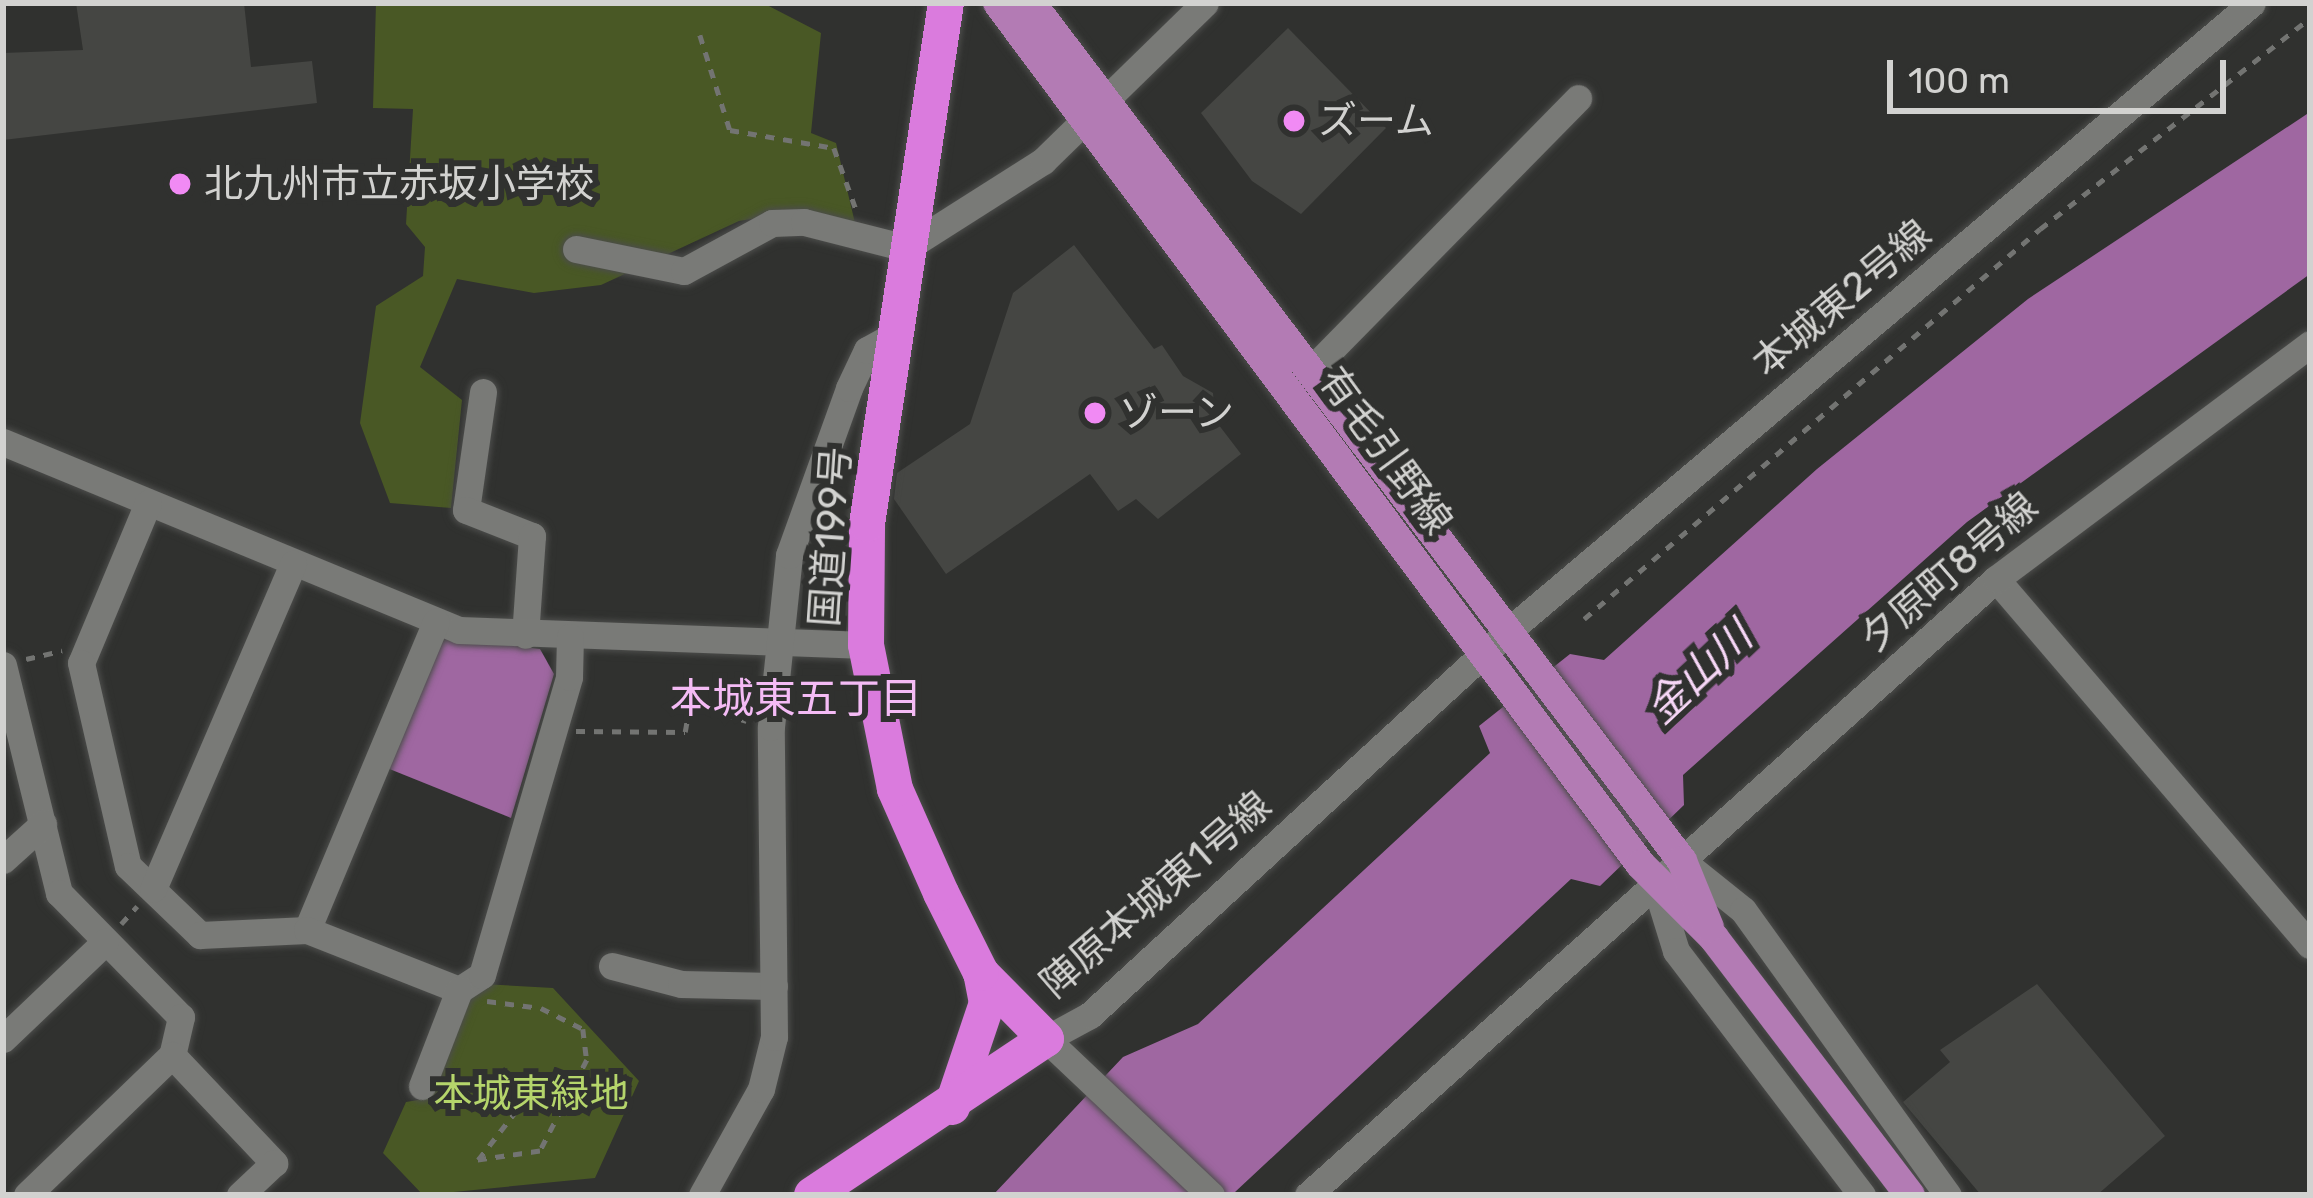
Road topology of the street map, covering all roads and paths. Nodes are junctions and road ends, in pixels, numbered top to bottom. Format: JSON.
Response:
{"nodes":[{"id":1,"x":946,"y":3,"type":"edge"},
{"id":2,"x":998,"y":3,"type":"edge"},
{"id":3,"x":1031,"y":3,"type":"edge"},
{"id":4,"x":1205,"y":3,"type":"edge"},
{"id":5,"x":2252,"y":3,"type":"edge"},
{"id":6,"x":2310,"y":18,"type":"edge"},
{"id":7,"x":700,"y":35,"type":"dead end"},
{"id":8,"x":1578,"y":98,"type":"dead end"},
{"id":9,"x":1096,"y":109,"type":"junction"},
{"id":10,"x":862,"y":229,"type":"junction"},
{"id":11,"x":907,"y":248,"type":"junction"},
{"id":12,"x":577,"y":249,"type":"dead end"},
{"id":13,"x":894,"y":335,"type":"junction"},
{"id":14,"x":2310,"y":344,"type":"edge"},
{"id":15,"x":1309,"y":372,"type":"junction"},
{"id":16,"x":483,"y":392,"type":"dead end"},
{"id":17,"x":3,"y":442,"type":"edge"},
{"id":18,"x":148,"y":503,"type":"junction"},
{"id":19,"x":293,"y":564,"type":"junction"},
{"id":20,"x":1996,"y":579,"type":"junction"},
{"id":21,"x":1584,"y":619,"type":"dead end"},
{"id":22,"x":436,"y":622,"type":"junction"},
{"id":23,"x":525,"y":635,"type":"junction"},
{"id":24,"x":570,"y":637,"type":"junction"},
{"id":25,"x":776,"y":639,"type":"junction"},
{"id":26,"x":89,"y":644,"type":"junction"},
{"id":27,"x":866,"y":644,"type":"junction"},
{"id":28,"x":1494,"y":644,"type":"junction"},
{"id":29,"x":3,"y":664,"type":"edge"},
{"id":30,"x":759,"y":724,"type":"dead end"},
{"id":31,"x":553,"y":736,"type":"junction"},
{"id":32,"x":16,"y":766,"type":"edge"},
{"id":33,"x":43,"y":824,"type":"junction"},
{"id":34,"x":1674,"y":852,"type":"junction"},
{"id":35,"x":3,"y":860,"type":"edge"},
{"id":36,"x":1648,"y":874,"type":"junction"},
{"id":37,"x":153,"y":889,"type":"junction"},
{"id":38,"x":307,"y":930,"type":"junction"},
{"id":39,"x":1714,"y":938,"type":"junction"},
{"id":40,"x":105,"y":942,"type":"junction"},
{"id":41,"x":2310,"y":945,"type":"edge"},
{"id":42,"x":612,"y":967,"type":"dead end"},
{"id":43,"x":981,"y":974,"type":"junction"},
{"id":44,"x":464,"y":986,"type":"junction"},
{"id":45,"x":774,"y":986,"type":"junction"},
{"id":46,"x":3,"y":1039,"type":"edge"},
{"id":47,"x":1046,"y":1039,"type":"junction"},
{"id":48,"x":172,"y":1055,"type":"junction"},
{"id":49,"x":422,"y":1087,"type":"dead end"},
{"id":50,"x":573,"y":1087,"type":"junction"},
{"id":51,"x":952,"y":1107,"type":"junction"},
{"id":52,"x":27,"y":1195,"type":"edge"},
{"id":53,"x":240,"y":1195,"type":"edge"},
{"id":54,"x":702,"y":1195,"type":"edge"},
{"id":55,"x":812,"y":1195,"type":"edge"},
{"id":56,"x":1211,"y":1195,"type":"edge"},
{"id":57,"x":1308,"y":1195,"type":"edge"},
{"id":58,"x":1862,"y":1195,"type":"edge"},
{"id":59,"x":1910,"y":1195,"type":"edge"},
{"id":60,"x":1948,"y":1195,"type":"edge"}],
"edges":[{"from":1,"to":11,"type":"highway","name":"国道199号"},
{"from":2,"to":9,"type":"main road","name":"有毛引野線"},
{"from":3,"to":9,"type":"main road","name":"有毛引野線"},
{"from":4,"to":9,"type":"street"},
{"from":5,"to":28,"type":"street","name":"本城東2号線"},
{"from":6,"to":21,"type":"path"},
{"from":7,"to":10,"type":"path"},
{"from":8,"to":15,"type":"street"},
{"from":9,"to":11,"type":"street"},
{"from":9,"to":15,"type":"main road","name":"有毛引野線"},
{"from":9,"to":28,"type":"main road","name":"有毛引野線"},
{"from":10,"to":11,"type":"street"},
{"from":10,"to":12,"type":"street"},
{"from":11,"to":13,"type":"highway","name":"国道199号"},
{"from":13,"to":25,"type":"street"},
{"from":13,"to":27,"type":"highway","name":"国道199号"},
{"from":14,"to":20,"type":"street","name":"夕原町8号線"},
{"from":15,"to":28,"type":"main road","name":"有毛引野線"},
{"from":16,"to":23,"type":"street"},
{"from":17,"to":18,"type":"street"},
{"from":18,"to":19,"type":"street"},
{"from":18,"to":26,"type":"street"},
{"from":19,"to":22,"type":"street"},
{"from":19,"to":37,"type":"street"},
{"from":20,"to":34,"type":"street","name":"夕原町8号線"},
{"from":20,"to":41,"type":"street"},
{"from":22,"to":23,"type":"street"},
{"from":22,"to":38,"type":"street"},
{"from":23,"to":24,"type":"street"},
{"from":24,"to":25,"type":"street"},
{"from":24,"to":31,"type":"street"},
{"from":25,"to":27,"type":"street"},
{"from":25,"to":45,"type":"street"},
{"from":26,"to":29,"type":"path"},
{"from":26,"to":37,"type":"street"},
{"from":27,"to":43,"type":"highway","name":"国道199号"},
{"from":28,"to":34,"type":"main road","name":"有毛引野線"},
{"from":28,"to":36,"type":"main road","name":"有毛引野線"},
{"from":28,"to":47,"type":"street","name":"陣原本城東1号線"},
{"from":29,"to":32,"type":"street"},
{"from":30,"to":31,"type":"path"},
{"from":31,"to":44,"type":"street"},
{"from":32,"to":33,"type":"street"},
{"from":33,"to":35,"type":"street"},
{"from":33,"to":40,"type":"street"},
{"from":34,"to":36,"type":"street","name":"夕原町8号線"},
{"from":34,"to":39,"type":"main road","name":"有毛引野線"},
{"from":34,"to":60,"type":"street"},
{"from":36,"to":39,"type":"main road","name":"有毛引野線"},
{"from":36,"to":57,"type":"street","name":"夕原町8号線"},
{"from":36,"to":58,"type":"street"},
{"from":37,"to":38,"type":"street"},
{"from":37,"to":40,"type":"path"},
{"from":38,"to":44,"type":"street"},
{"from":39,"to":59,"type":"main road","name":"有毛引野線"},
{"from":40,"to":46,"type":"street"},
{"from":40,"to":48,"type":"street"},
{"from":42,"to":45,"type":"street"},
{"from":43,"to":47,"type":"highway","name":"国道199号"},
{"from":43,"to":51,"type":"highway"},
{"from":44,"to":49,"type":"street"},
{"from":44,"to":50,"type":"path"},
{"from":45,"to":54,"type":"street"},
{"from":47,"to":51,"type":"highway"},
{"from":47,"to":56,"type":"street","name":"陣原本城東1号線"},
{"from":48,"to":52,"type":"street"},
{"from":48,"to":53,"type":"street"},
{"from":50,"to":50,"type":"path"},
{"from":51,"to":55,"type":"highway"}]}
